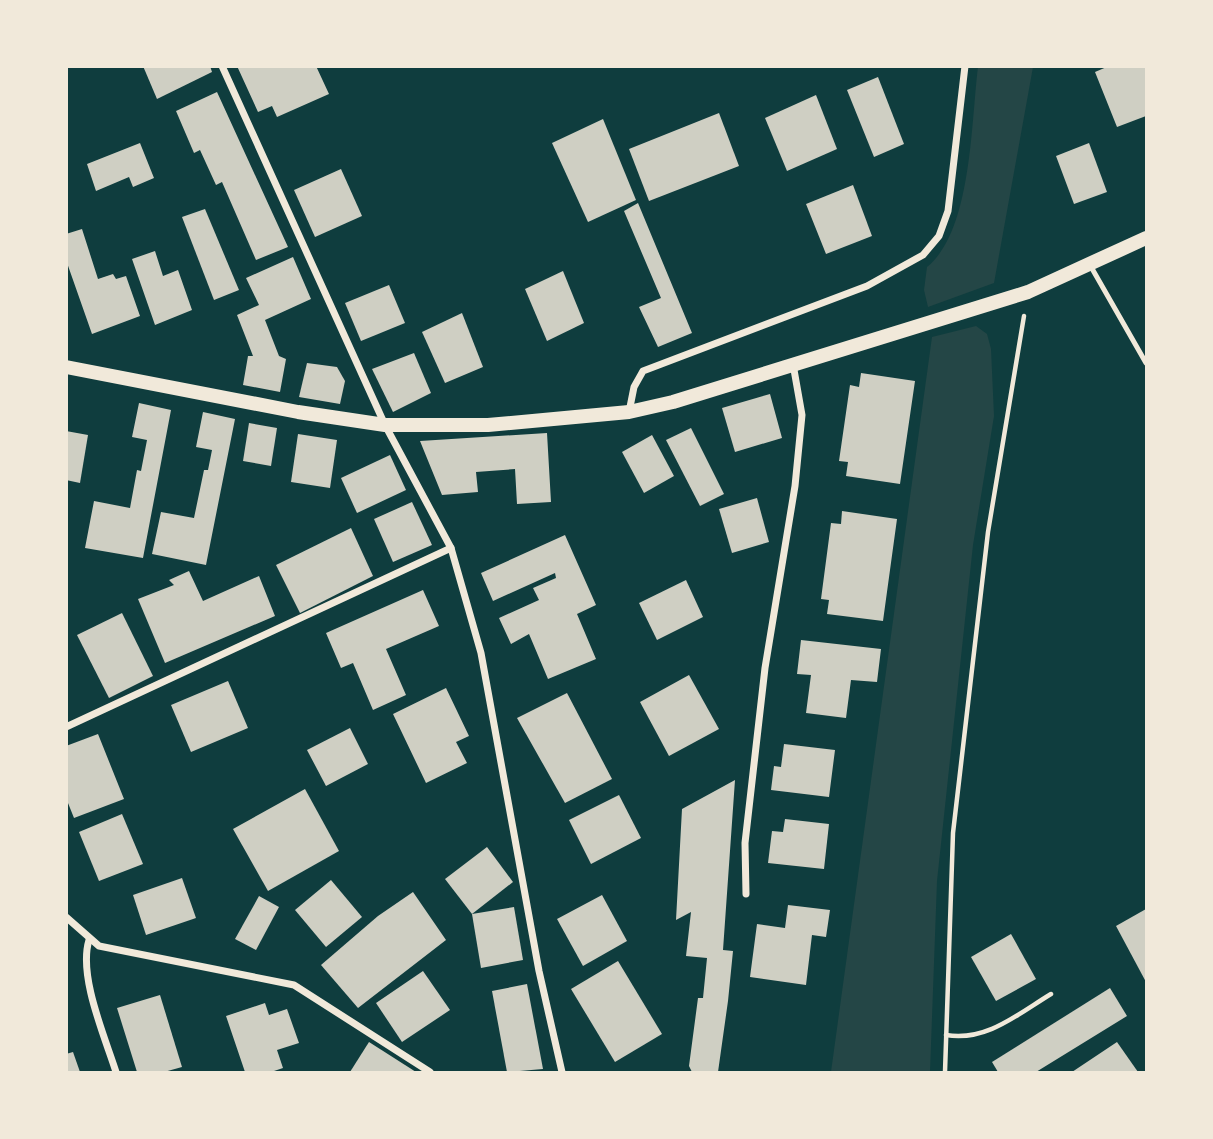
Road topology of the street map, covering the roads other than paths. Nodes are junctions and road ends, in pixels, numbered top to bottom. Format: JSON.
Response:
{"nodes":[{"id":1,"x":222,"y":66,"type":"edge"},
{"id":2,"x":965,"y":66,"type":"edge"},
{"id":3,"x":1146,"y":239,"type":"edge"},
{"id":4,"x":1090,"y":265,"type":"junction"},
{"id":5,"x":793,"y":363,"type":"junction"},
{"id":6,"x":1146,"y":363,"type":"edge"},
{"id":7,"x":66,"y":367,"type":"edge"},
{"id":8,"x":629,"y":412,"type":"junction"},
{"id":9,"x":385,"y":425,"type":"junction"},
{"id":10,"x":452,"y":548,"type":"junction"},
{"id":11,"x":66,"y":727,"type":"edge"},
{"id":12,"x":746,"y":894,"type":"dead end"},
{"id":13,"x":66,"y":917,"type":"edge"},
{"id":14,"x":89,"y":940,"type":"junction"},
{"id":15,"x":116,"y":1073,"type":"edge"},
{"id":16,"x":430,"y":1073,"type":"edge"},
{"id":17,"x":562,"y":1073,"type":"edge"}],
"edges":[{"from":1,"to":9,"type":"street"},
{"from":2,"to":8,"type":"street"},
{"from":3,"to":4,"type":"main road"},
{"from":4,"to":5,"type":"main road"},
{"from":4,"to":6,"type":"lane"},
{"from":5,"to":8,"type":"main road"},
{"from":5,"to":12,"type":"street"},
{"from":7,"to":9,"type":"main road"},
{"from":8,"to":9,"type":"main road"},
{"from":9,"to":10,"type":"street"},
{"from":10,"to":11,"type":"street"},
{"from":10,"to":17,"type":"street"},
{"from":13,"to":14,"type":"street"},
{"from":14,"to":15,"type":"street"},
{"from":14,"to":16,"type":"street"}]}
